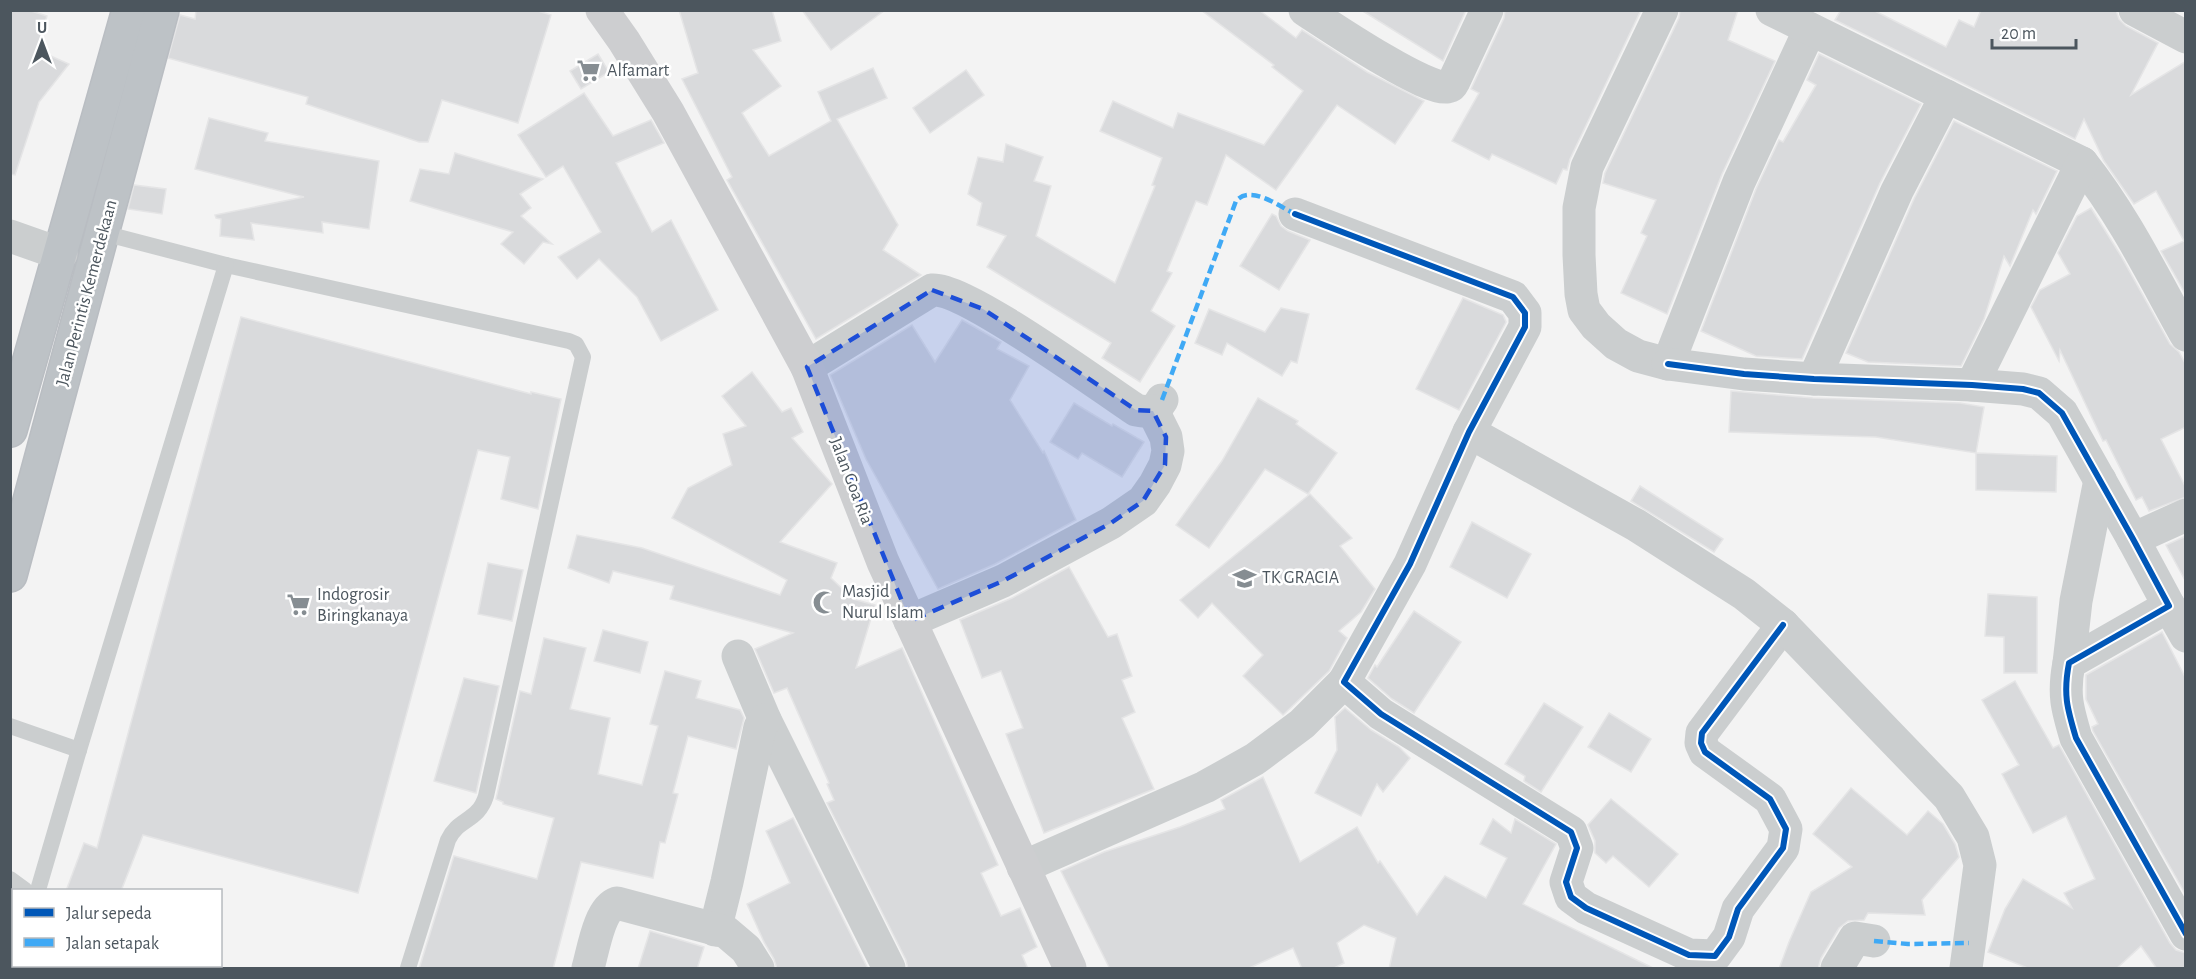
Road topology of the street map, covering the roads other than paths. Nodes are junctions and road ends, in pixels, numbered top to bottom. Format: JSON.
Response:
{"nodes":[{"id":1,"x":129,"y":10,"type":"edge"},
{"id":2,"x":162,"y":10,"type":"edge"},
{"id":3,"x":1305,"y":10,"type":"edge"},
{"id":4,"x":1486,"y":10,"type":"edge"},
{"id":5,"x":1662,"y":10,"type":"edge"},
{"id":6,"x":1772,"y":10,"type":"edge"},
{"id":7,"x":2135,"y":10,"type":"edge"},
{"id":8,"x":613,"y":14,"type":"edge"},
{"id":9,"x":2179,"y":25,"type":"edge"},
{"id":10,"x":1810,"y":29,"type":"junction"},
{"id":11,"x":1946,"y":96,"type":"junction"},
{"id":12,"x":2082,"y":164,"type":"junction"},
{"id":13,"x":1295,"y":214,"type":"dead end"},
{"id":14,"x":103,"y":233,"type":"junction"},
{"id":15,"x":10,"y":236,"type":"edge"},
{"id":16,"x":61,"y":254,"type":"junction"},
{"id":17,"x":226,"y":265,"type":"junction"},
{"id":18,"x":2186,"y":335,"type":"edge"},
{"id":19,"x":1668,"y":364,"type":"junction"},
{"id":20,"x":807,"y":367,"type":"junction"},
{"id":21,"x":1814,"y":379,"type":"junction"},
{"id":22,"x":1972,"y":385,"type":"junction"},
{"id":23,"x":10,"y":430,"type":"edge"},
{"id":24,"x":1469,"y":432,"type":"junction"},
{"id":25,"x":2100,"y":480,"type":"junction"},
{"id":26,"x":2186,"y":515,"type":"edge"},
{"id":27,"x":2133,"y":539,"type":"junction"},
{"id":28,"x":10,"y":575,"type":"edge"},
{"id":29,"x":2169,"y":606,"type":"junction"},
{"id":30,"x":910,"y":621,"type":"junction"},
{"id":31,"x":1783,"y":625,"type":"junction"},
{"id":32,"x":2186,"y":636,"type":"edge"},
{"id":33,"x":738,"y":657,"type":"dead end"},
{"id":34,"x":2068,"y":663,"type":"junction"},
{"id":35,"x":1344,"y":682,"type":"junction"},
{"id":36,"x":765,"y":720,"type":"junction"},
{"id":37,"x":10,"y":726,"type":"edge"},
{"id":38,"x":78,"y":750,"type":"junction"},
{"id":39,"x":1023,"y":867,"type":"junction"},
{"id":40,"x":10,"y":879,"type":"edge"},
{"id":41,"x":23,"y":889,"type":"edge"},
{"id":42,"x":39,"y":889,"type":"edge"},
{"id":43,"x":715,"y":930,"type":"junction"},
{"id":44,"x":2186,"y":934,"type":"edge"},
{"id":45,"x":1874,"y":941,"type":"dead end"},
{"id":46,"x":408,"y":969,"type":"edge"},
{"id":47,"x":588,"y":969,"type":"edge"},
{"id":48,"x":758,"y":969,"type":"edge"},
{"id":49,"x":889,"y":969,"type":"edge"},
{"id":50,"x":1070,"y":969,"type":"edge"},
{"id":51,"x":1838,"y":969,"type":"edge"},
{"id":52,"x":1966,"y":969,"type":"edge"}],
"edges":[{"from":1,"to":16,"type":"highway","name":"Jalan Perintis Kemerdekaan"},
{"from":2,"to":14,"type":"highway","name":"Jalan Perintis Kemerdekaan"},
{"from":3,"to":4,"type":"street"},
{"from":5,"to":19,"type":"street"},
{"from":6,"to":10,"type":"street"},
{"from":7,"to":9,"type":"street"},
{"from":8,"to":20,"type":"main road","name":"Jalan Goa Ria"},
{"from":10,"to":11,"type":"street"},
{"from":10,"to":19,"type":"street"},
{"from":11,"to":12,"type":"street"},
{"from":11,"to":21,"type":"street"},
{"from":12,"to":18,"type":"street"},
{"from":12,"to":22,"type":"street"},
{"from":13,"to":24,"type":"street"},
{"from":14,"to":17,"type":"lane"},
{"from":14,"to":28,"type":"highway","name":"Jalan Perintis Kemerdekaan"},
{"from":15,"to":16,"type":"street"},
{"from":16,"to":23,"type":"highway","name":"Jalan Perintis Kemerdekaan"},
{"from":17,"to":38,"type":"lane"},
{"from":17,"to":46,"type":"lane"},
{"from":19,"to":21,"type":"street"},
{"from":20,"to":30,"type":"main road","name":"Jalan Goa Ria"},
{"from":20,"to":30,"type":"street"},
{"from":21,"to":22,"type":"street"},
{"from":22,"to":25,"type":"street"},
{"from":24,"to":31,"type":"street"},
{"from":24,"to":35,"type":"street"},
{"from":25,"to":27,"type":"street"},
{"from":25,"to":34,"type":"street"},
{"from":26,"to":27,"type":"street"},
{"from":27,"to":29,"type":"street"},
{"from":29,"to":32,"type":"street"},
{"from":29,"to":34,"type":"street"},
{"from":30,"to":39,"type":"main road","name":"Jalan Goa Ria"},
{"from":31,"to":35,"type":"street"},
{"from":31,"to":52,"type":"street"},
{"from":33,"to":36,"type":"street"},
{"from":34,"to":44,"type":"street"},
{"from":35,"to":39,"type":"street"},
{"from":36,"to":43,"type":"street"},
{"from":36,"to":49,"type":"street"},
{"from":37,"to":38,"type":"lane"},
{"from":38,"to":42,"type":"lane"},
{"from":39,"to":50,"type":"main road","name":"Jalan Goa Ria"},
{"from":40,"to":41,"type":"lane"},
{"from":43,"to":47,"type":"street"},
{"from":43,"to":48,"type":"street"},
{"from":45,"to":51,"type":"street"}]}
